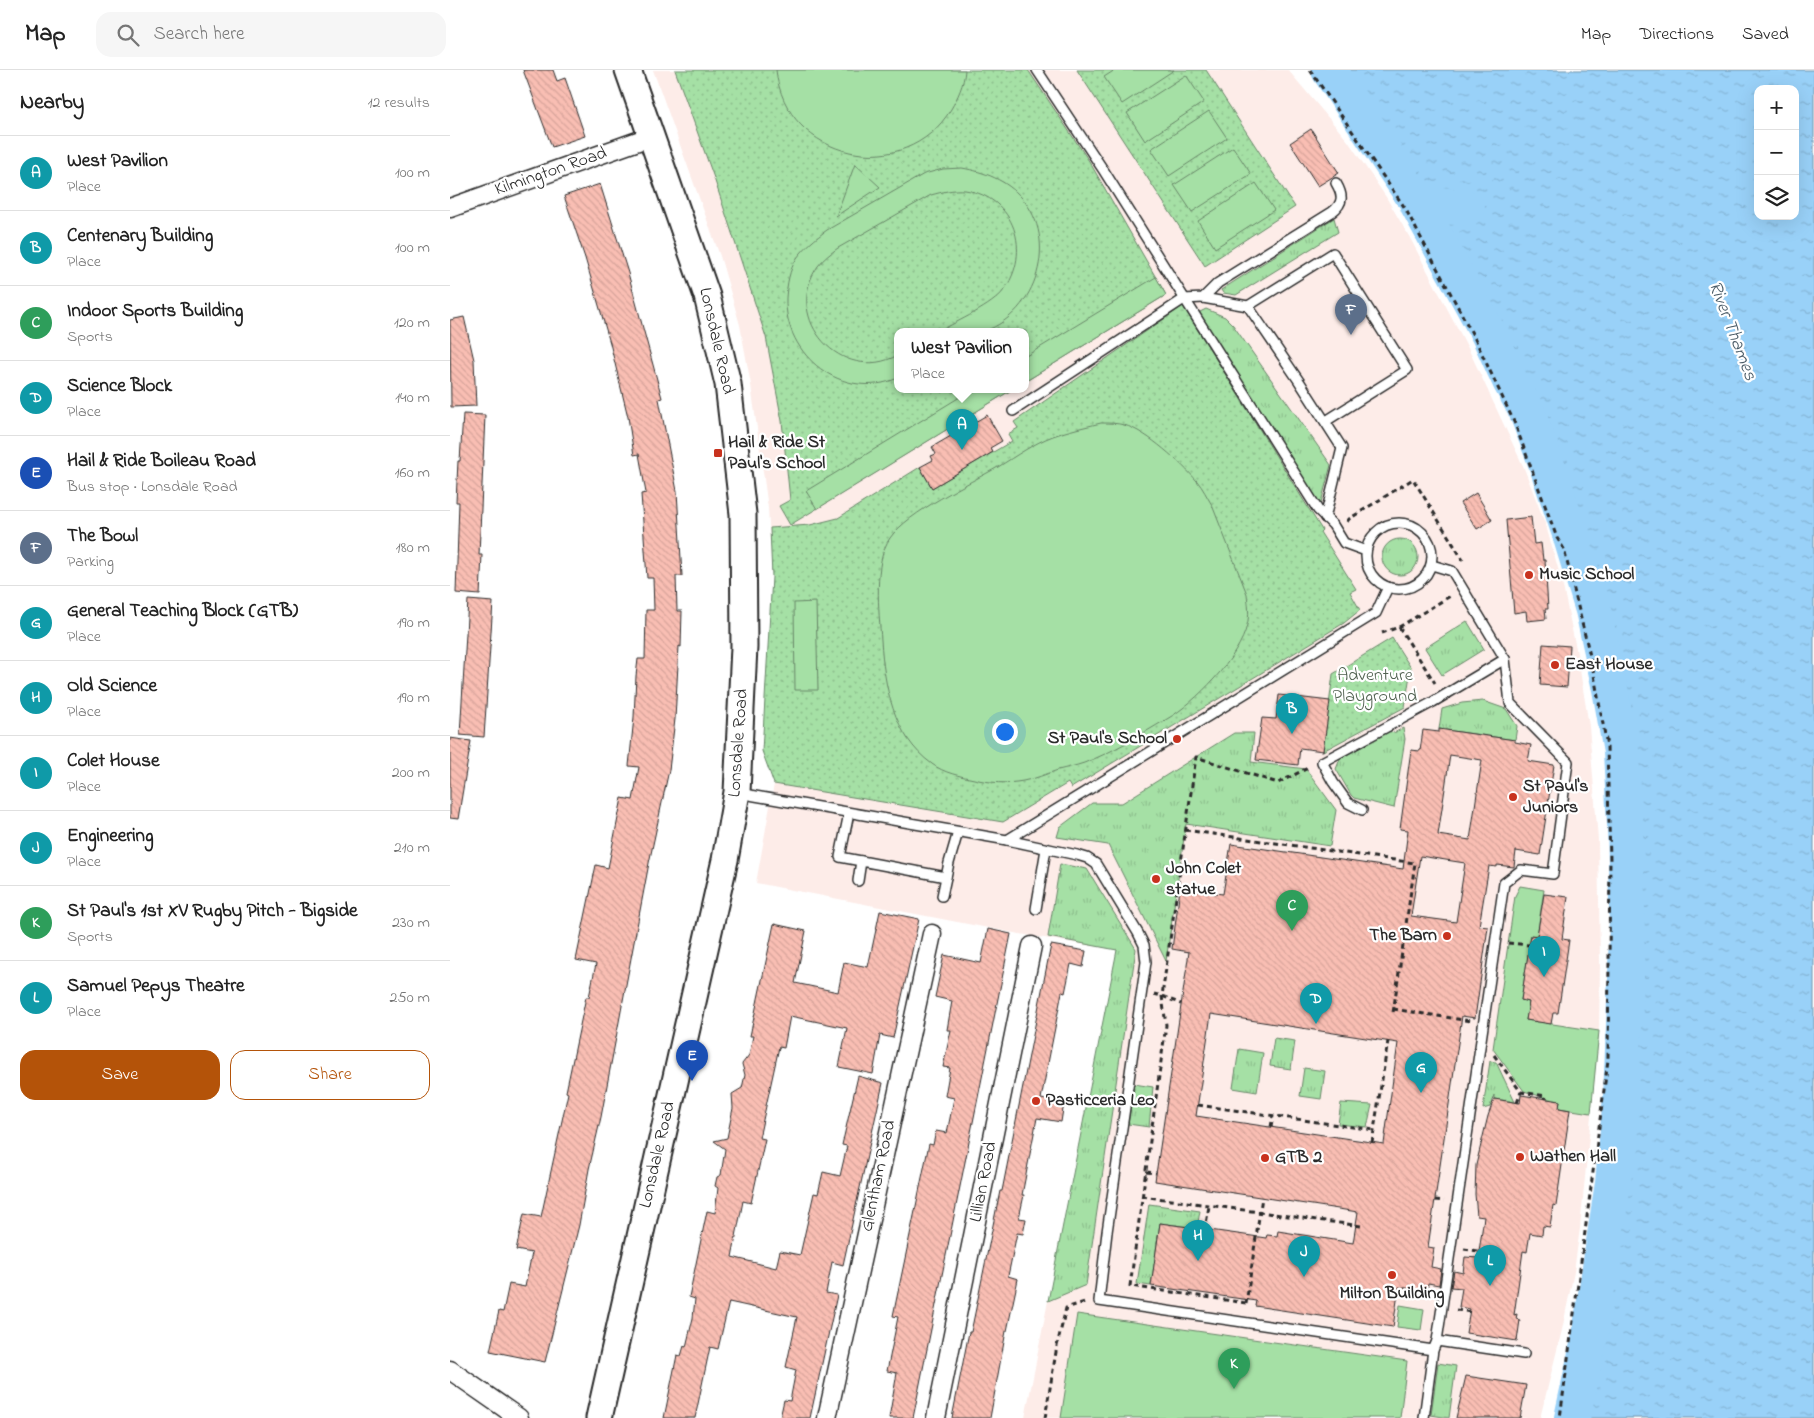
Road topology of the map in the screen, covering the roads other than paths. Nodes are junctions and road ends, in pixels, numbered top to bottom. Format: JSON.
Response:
{"nodes":[{"id":1,"x":628,"y":70,"type":"edge"},
{"id":2,"x":1037,"y":70,"type":"edge"},
{"id":3,"x":652,"y":136,"type":"junction"},
{"id":4,"x":1336,"y":183,"type":"dead end"},
{"id":5,"x":450,"y":208,"type":"edge"},
{"id":6,"x":1203,"y":298,"type":"junction"},
{"id":7,"x":1184,"y":299,"type":"junction"},
{"id":8,"x":1248,"y":306,"type":"junction"},
{"id":9,"x":1013,"y":411,"type":"dead end"},
{"id":10,"x":1326,"y":422,"type":"junction"},
{"id":11,"x":1325,"y":518,"type":"junction"},
{"id":12,"x":1366,"y":551,"type":"junction"},
{"id":13,"x":1432,"y":565,"type":"junction"},
{"id":14,"x":1388,"y":588,"type":"junction"},
{"id":15,"x":1505,"y":659,"type":"junction"},
{"id":16,"x":737,"y":792,"type":"junction"},
{"id":17,"x":1362,"y":810,"type":"dead end"},
{"id":18,"x":849,"y":813,"type":"junction"},
{"id":19,"x":958,"y":832,"type":"junction"},
{"id":20,"x":1007,"y":840,"type":"junction"},
{"id":21,"x":1046,"y":849,"type":"junction"},
{"id":22,"x":861,"y":861,"type":"junction"},
{"id":23,"x":946,"y":877,"type":"junction"},
{"id":24,"x":858,"y":881,"type":"dead end"},
{"id":25,"x":942,"y":896,"type":"dead end"},
{"id":26,"x":1036,"y":909,"type":"dead end"},
{"id":27,"x":932,"y":934,"type":"dead end"},
{"id":28,"x":1032,"y":946,"type":"dead end"},
{"id":29,"x":1435,"y":1345,"type":"junction"},
{"id":30,"x":1524,"y":1354,"type":"dead end"},
{"id":31,"x":450,"y":1370,"type":"edge"},
{"id":32,"x":519,"y":1418,"type":"edge"},
{"id":33,"x":599,"y":1418,"type":"edge"},
{"id":34,"x":827,"y":1418,"type":"edge"},
{"id":35,"x":936,"y":1418,"type":"edge"},
{"id":36,"x":1424,"y":1418,"type":"edge"}],
"edges":[{"from":1,"to":3,"type":"main road","name":"Lonsdale Road"},
{"from":2,"to":7,"type":"lane"},
{"from":3,"to":5,"type":"street","name":"Kilmington Road"},
{"from":3,"to":16,"type":"main road","name":"Lonsdale Road"},
{"from":4,"to":6,"type":"lane"},
{"from":6,"to":7,"type":"lane"},
{"from":6,"to":8,"type":"lane"},
{"from":7,"to":9,"type":"lane"},
{"from":7,"to":11,"type":"lane"},
{"from":8,"to":10,"type":"lane"},
{"from":8,"to":10,"type":"lane"},
{"from":10,"to":11,"type":"lane"},
{"from":11,"to":12,"type":"lane"},
{"from":12,"to":13,"type":"lane"},
{"from":12,"to":14,"type":"lane"},
{"from":13,"to":14,"type":"lane"},
{"from":13,"to":15,"type":"lane"},
{"from":14,"to":20,"type":"lane"},
{"from":15,"to":17,"type":"lane"},
{"from":15,"to":29,"type":"lane"},
{"from":16,"to":18,"type":"lane"},
{"from":16,"to":33,"type":"main road","name":"Lonsdale Road"},
{"from":18,"to":19,"type":"lane"},
{"from":18,"to":22,"type":"lane"},
{"from":19,"to":20,"type":"lane"},
{"from":19,"to":23,"type":"lane"},
{"from":20,"to":21,"type":"lane"},
{"from":21,"to":26,"type":"lane"},
{"from":21,"to":29,"type":"lane"},
{"from":22,"to":23,"type":"lane"},
{"from":22,"to":24,"type":"lane"},
{"from":23,"to":25,"type":"lane"},
{"from":27,"to":34,"type":"street","name":"Glentham Road"},
{"from":28,"to":35,"type":"street","name":"Lillian Road"},
{"from":29,"to":30,"type":"lane"},
{"from":29,"to":36,"type":"lane"},
{"from":31,"to":32,"type":"street"}]}
